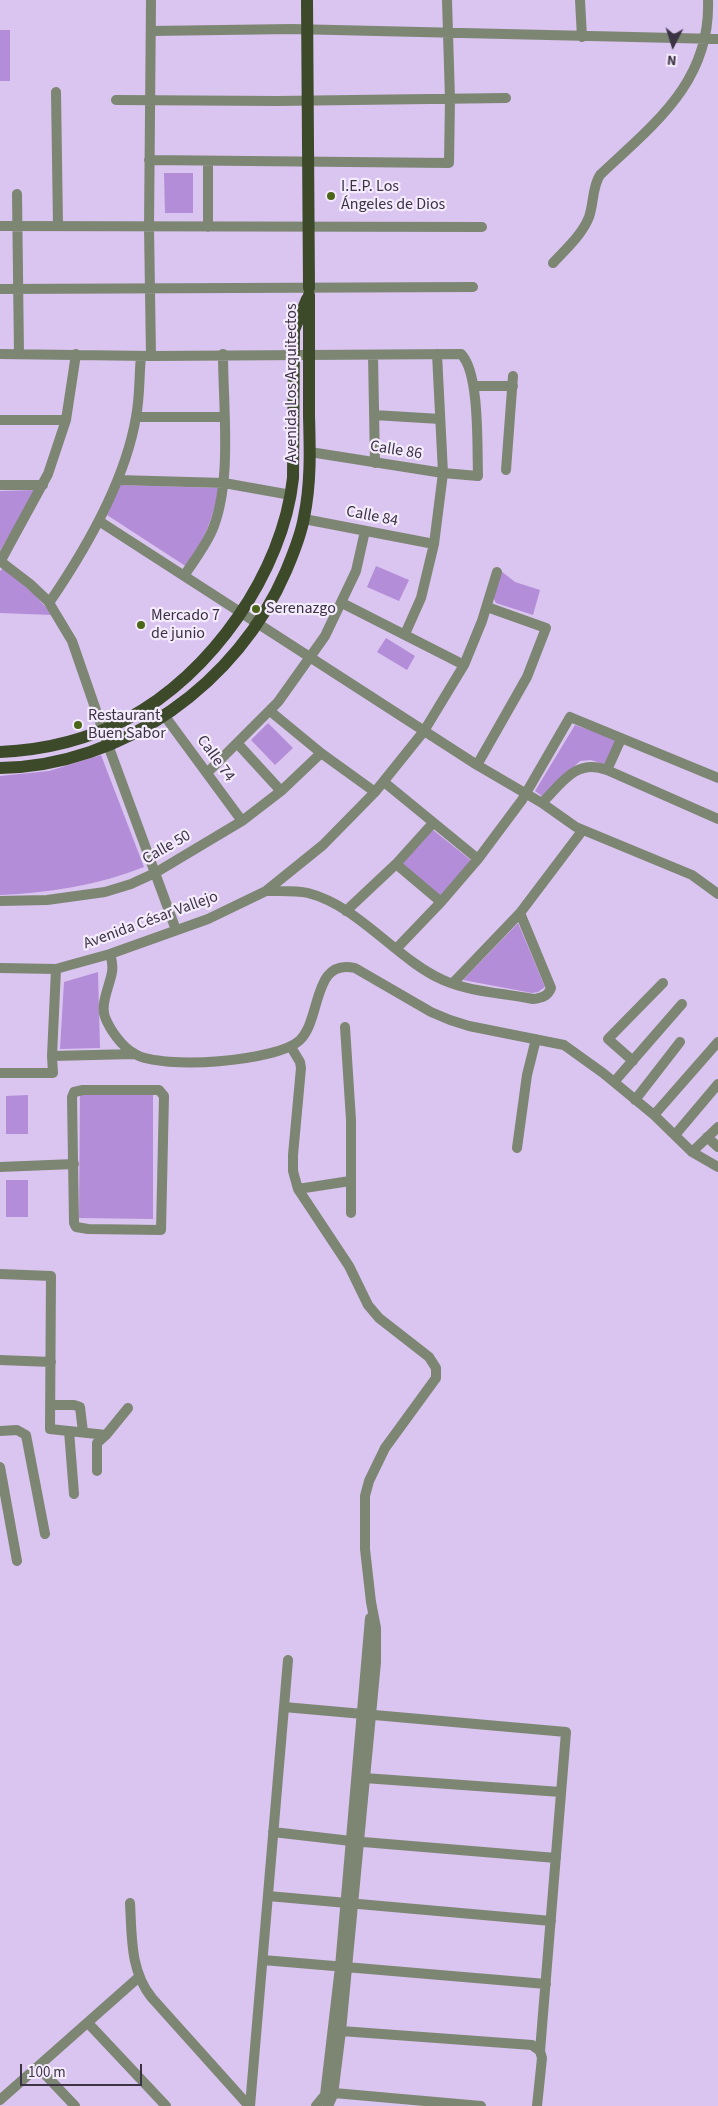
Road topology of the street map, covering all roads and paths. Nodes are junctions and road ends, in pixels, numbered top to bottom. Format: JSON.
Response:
{"nodes":[{"id":1,"x":151,"y":0,"type":"edge"},
{"id":2,"x":307,"y":0,"type":"edge"},
{"id":3,"x":447,"y":0,"type":"edge"},
{"id":4,"x":580,"y":0,"type":"edge"},
{"id":5,"x":708,"y":0,"type":"edge"},
{"id":6,"x":306,"y":30,"type":"junction"},
{"id":7,"x":151,"y":31,"type":"junction"},
{"id":8,"x":448,"y":32,"type":"junction"},
{"id":9,"x":582,"y":36,"type":"junction"},
{"id":10,"x":706,"y":39,"type":"junction"},
{"id":11,"x":718,"y":39,"type":"edge"},
{"id":12,"x":56,"y":92,"type":"dead end"},
{"id":13,"x":506,"y":98,"type":"dead end"},
{"id":14,"x":450,"y":99,"type":"junction"},
{"id":15,"x":116,"y":100,"type":"dead end"},
{"id":16,"x":307,"y":100,"type":"junction"},
{"id":17,"x":151,"y":101,"type":"junction"},
{"id":18,"x":149,"y":160,"type":"junction"},
{"id":19,"x":208,"y":162,"type":"junction"},
{"id":20,"x":308,"y":162,"type":"junction"},
{"id":21,"x":17,"y":194,"type":"dead end"},
{"id":22,"x":0,"y":226,"type":"edge"},
{"id":23,"x":17,"y":226,"type":"junction"},
{"id":24,"x":58,"y":226,"type":"junction"},
{"id":25,"x":149,"y":227,"type":"junction"},
{"id":26,"x":208,"y":227,"type":"junction"},
{"id":27,"x":309,"y":227,"type":"junction"},
{"id":28,"x":482,"y":227,"type":"dead end"},
{"id":29,"x":553,"y":263,"type":"dead end"},
{"id":30,"x":309,"y":288,"type":"junction"},
{"id":31,"x":473,"y":288,"type":"dead end"},
{"id":32,"x":0,"y":289,"type":"edge"},
{"id":33,"x":18,"y":289,"type":"junction"},
{"id":34,"x":151,"y":289,"type":"junction"},
{"id":35,"x":0,"y":354,"type":"edge"},
{"id":36,"x":19,"y":354,"type":"junction"},
{"id":37,"x":76,"y":354,"type":"junction"},
{"id":38,"x":222,"y":354,"type":"junction"},
{"id":39,"x":373,"y":354,"type":"junction"},
{"id":40,"x":437,"y":354,"type":"junction"},
{"id":41,"x":293,"y":355,"type":"junction"},
{"id":42,"x":309,"y":355,"type":"junction"},
{"id":43,"x":146,"y":356,"type":"junction"},
{"id":44,"x":474,"y":386,"type":"junction"},
{"id":45,"x":374,"y":416,"type":"junction"},
{"id":46,"x":136,"y":417,"type":"junction"},
{"id":47,"x":224,"y":417,"type":"junction"},
{"id":48,"x":440,"y":419,"type":"junction"},
{"id":49,"x":0,"y":420,"type":"edge"},
{"id":50,"x":66,"y":420,"type":"junction"},
{"id":51,"x":310,"y":452,"type":"junction"},
{"id":52,"x":375,"y":463,"type":"junction"},
{"id":53,"x":506,"y":470,"type":"dead end"},
{"id":54,"x":443,"y":473,"type":"junction"},
{"id":55,"x":118,"y":480,"type":"junction"},
{"id":56,"x":224,"y":483,"type":"junction"},
{"id":57,"x":42,"y":485,"type":"junction"},
{"id":58,"x":0,"y":486,"type":"edge"},
{"id":59,"x":291,"y":495,"type":"junction"},
{"id":60,"x":304,"y":519,"type":"junction"},
{"id":61,"x":99,"y":521,"type":"junction"},
{"id":62,"x":365,"y":531,"type":"junction"},
{"id":63,"x":434,"y":544,"type":"junction"},
{"id":64,"x":0,"y":562,"type":"edge"},
{"id":65,"x":497,"y":572,"type":"dead end"},
{"id":66,"x":184,"y":576,"type":"junction"},
{"id":67,"x":49,"y":603,"type":"junction"},
{"id":68,"x":342,"y":603,"type":"junction"},
{"id":69,"x":487,"y":607,"type":"junction"},
{"id":70,"x":241,"y":613,"type":"junction"},
{"id":71,"x":257,"y":624,"type":"junction"},
{"id":72,"x":405,"y":634,"type":"junction"},
{"id":73,"x":310,"y":658,"type":"junction"},
{"id":74,"x":464,"y":665,"type":"junction"},
{"id":75,"x":270,"y":711,"type":"junction"},
{"id":76,"x":164,"y":715,"type":"junction"},
{"id":77,"x":103,"y":731,"type":"junction"},
{"id":78,"x":424,"y":731,"type":"junction"},
{"id":79,"x":621,"y":739,"type":"junction"},
{"id":80,"x":237,"y":743,"type":"junction"},
{"id":81,"x":108,"y":745,"type":"junction"},
{"id":82,"x":0,"y":752,"type":"edge"},
{"id":83,"x":321,"y":753,"type":"junction"},
{"id":84,"x":477,"y":765,"type":"junction"},
{"id":85,"x":0,"y":768,"type":"edge"},
{"id":86,"x":607,"y":770,"type":"junction"},
{"id":87,"x":207,"y":773,"type":"junction"},
{"id":88,"x":718,"y":778,"type":"edge"},
{"id":89,"x":384,"y":782,"type":"junction"},
{"id":90,"x":281,"y":791,"type":"junction"},
{"id":91,"x":375,"y":792,"type":"junction"},
{"id":92,"x":526,"y":794,"type":"junction"},
{"id":93,"x":542,"y":803,"type":"junction"},
{"id":94,"x":718,"y":819,"type":"edge"},
{"id":95,"x":242,"y":821,"type":"junction"},
{"id":96,"x":433,"y":823,"type":"junction"},
{"id":97,"x":582,"y":831,"type":"junction"},
{"id":98,"x":478,"y":858,"type":"junction"},
{"id":99,"x":396,"y":864,"type":"junction"},
{"id":100,"x":155,"y":873,"type":"junction"},
{"id":101,"x":266,"y":891,"type":"junction"},
{"id":102,"x":718,"y":894,"type":"edge"},
{"id":103,"x":0,"y":901,"type":"edge"},
{"id":104,"x":441,"y":902,"type":"junction"},
{"id":105,"x":346,"y":911,"type":"junction"},
{"id":106,"x":520,"y":913,"type":"junction"},
{"id":107,"x":176,"y":930,"type":"junction"},
{"id":108,"x":396,"y":949,"type":"junction"},
{"id":109,"x":110,"y":954,"type":"junction"},
{"id":110,"x":0,"y":968,"type":"edge"},
{"id":111,"x":56,"y":969,"type":"junction"},
{"id":112,"x":454,"y":983,"type":"junction"},
{"id":113,"x":663,"y":984,"type":"dead end"},
{"id":114,"x":682,"y":1004,"type":"dead end"},
{"id":115,"x":345,"y":1027,"type":"dead end"},
{"id":116,"x":536,"y":1039,"type":"junction"},
{"id":117,"x":680,"y":1042,"type":"dead end"},
{"id":118,"x":718,"y":1042,"type":"edge"},
{"id":119,"x":291,"y":1047,"type":"junction"},
{"id":120,"x":134,"y":1054,"type":"junction"},
{"id":121,"x":52,"y":1056,"type":"junction"},
{"id":122,"x":633,"y":1061,"type":"junction"},
{"id":123,"x":0,"y":1073,"type":"edge"},
{"id":124,"x":614,"y":1082,"type":"junction"},
{"id":125,"x":718,"y":1084,"type":"edge"},
{"id":126,"x":635,"y":1100,"type":"junction"},
{"id":127,"x":654,"y":1115,"type":"junction"},
{"id":128,"x":718,"y":1127,"type":"edge"},
{"id":129,"x":674,"y":1135,"type":"junction"},
{"id":130,"x":707,"y":1137,"type":"junction"},
{"id":131,"x":718,"y":1147,"type":"edge"},
{"id":132,"x":516,"y":1148,"type":"dead end"},
{"id":133,"x":692,"y":1152,"type":"junction"},
{"id":134,"x":74,"y":1164,"type":"junction"},
{"id":135,"x":0,"y":1167,"type":"edge"},
{"id":136,"x":718,"y":1167,"type":"edge"},
{"id":137,"x":350,"y":1181,"type":"junction"},
{"id":138,"x":298,"y":1188,"type":"junction"},
{"id":139,"x":351,"y":1214,"type":"dead end"},
{"id":140,"x":0,"y":1274,"type":"edge"},
{"id":141,"x":0,"y":1360,"type":"edge"},
{"id":142,"x":51,"y":1362,"type":"junction"},
{"id":143,"x":50,"y":1405,"type":"junction"},
{"id":144,"x":128,"y":1408,"type":"dead end"},
{"id":145,"x":0,"y":1431,"type":"edge"},
{"id":146,"x":69,"y":1431,"type":"junction"},
{"id":147,"x":83,"y":1432,"type":"junction"},
{"id":148,"x":106,"y":1435,"type":"junction"},
{"id":149,"x":0,"y":1466,"type":"edge"},
{"id":150,"x":97,"y":1471,"type":"dead end"},
{"id":151,"x":74,"y":1494,"type":"dead end"},
{"id":152,"x":44,"y":1534,"type":"dead end"},
{"id":153,"x":18,"y":1562,"type":"dead end"},
{"id":154,"x":288,"y":1660,"type":"dead end"},
{"id":155,"x":284,"y":1707,"type":"junction"},
{"id":156,"x":366,"y":1715,"type":"junction"},
{"id":157,"x":364,"y":1778,"type":"junction"},
{"id":158,"x":562,"y":1792,"type":"junction"},
{"id":159,"x":273,"y":1832,"type":"junction"},
{"id":160,"x":355,"y":1841,"type":"junction"},
{"id":161,"x":556,"y":1858,"type":"junction"},
{"id":162,"x":268,"y":1896,"type":"junction"},
{"id":163,"x":130,"y":1903,"type":"dead end"},
{"id":164,"x":350,"y":1904,"type":"junction"},
{"id":165,"x":551,"y":1921,"type":"junction"},
{"id":166,"x":263,"y":1960,"type":"junction"},
{"id":167,"x":344,"y":1967,"type":"junction"},
{"id":168,"x":139,"y":1978,"type":"junction"},
{"id":169,"x":546,"y":1984,"type":"junction"},
{"id":170,"x":88,"y":2023,"type":"junction"},
{"id":171,"x":341,"y":2031,"type":"junction"},
{"id":172,"x":540,"y":2051,"type":"junction"},
{"id":173,"x":38,"y":2067,"type":"junction"},
{"id":174,"x":334,"y":2093,"type":"junction"},
{"id":175,"x":0,"y":2100,"type":"edge"},
{"id":176,"x":75,"y":2106,"type":"edge"},
{"id":177,"x":166,"y":2106,"type":"edge"},
{"id":178,"x":250,"y":2106,"type":"edge"},
{"id":179,"x":316,"y":2106,"type":"edge"},
{"id":180,"x":328,"y":2106,"type":"edge"},
{"id":181,"x":482,"y":2106,"type":"edge"},
{"id":182,"x":537,"y":2106,"type":"edge"}],
"edges":[{"from":1,"to":7,"type":"street"},
{"from":2,"to":6,"type":"main road","name":"Avenida Los Arquitectos"},
{"from":3,"to":8,"type":"street"},
{"from":4,"to":9,"type":"street"},
{"from":5,"to":10,"type":"street"},
{"from":6,"to":7,"type":"street"},
{"from":6,"to":8,"type":"street"},
{"from":6,"to":16,"type":"main road","name":"Avenida Los Arquitectos"},
{"from":7,"to":17,"type":"street"},
{"from":8,"to":9,"type":"street"},
{"from":8,"to":14,"type":"street"},
{"from":9,"to":10,"type":"street"},
{"from":10,"to":11,"type":"street"},
{"from":10,"to":29,"type":"street"},
{"from":12,"to":24,"type":"street"},
{"from":13,"to":14,"type":"street"},
{"from":14,"to":16,"type":"street"},
{"from":14,"to":20,"type":"street"},
{"from":15,"to":17,"type":"street"},
{"from":16,"to":17,"type":"street"},
{"from":16,"to":20,"type":"main road","name":"Avenida Los Arquitectos"},
{"from":17,"to":18,"type":"street"},
{"from":18,"to":19,"type":"street"},
{"from":18,"to":25,"type":"street"},
{"from":19,"to":20,"type":"street"},
{"from":19,"to":26,"type":"street"},
{"from":20,"to":27,"type":"main road","name":"Avenida Los Arquitectos"},
{"from":21,"to":23,"type":"street"},
{"from":22,"to":23,"type":"street"},
{"from":23,"to":24,"type":"street"},
{"from":23,"to":33,"type":"street"},
{"from":24,"to":25,"type":"street"},
{"from":25,"to":26,"type":"street"},
{"from":25,"to":34,"type":"street"},
{"from":26,"to":27,"type":"street"},
{"from":27,"to":28,"type":"street"},
{"from":27,"to":30,"type":"main road","name":"Avenida Los Arquitectos"},
{"from":30,"to":31,"type":"street"},
{"from":30,"to":34,"type":"street"},
{"from":32,"to":33,"type":"street"},
{"from":33,"to":34,"type":"street"},
{"from":33,"to":36,"type":"street"},
{"from":34,"to":43,"type":"street"},
{"from":35,"to":36,"type":"street"},
{"from":36,"to":37,"type":"street"},
{"from":37,"to":43,"type":"street"},
{"from":37,"to":50,"type":"street"},
{"from":38,"to":41,"type":"street"},
{"from":38,"to":43,"type":"street"},
{"from":38,"to":47,"type":"street"},
{"from":39,"to":40,"type":"street"},
{"from":39,"to":42,"type":"street"},
{"from":39,"to":45,"type":"street"},
{"from":40,"to":44,"type":"street"},
{"from":40,"to":48,"type":"street"},
{"from":41,"to":42,"type":"street"},
{"from":41,"to":42,"type":"main road","name":"Avenida Los Arquitectos"},
{"from":41,"to":59,"type":"main road","name":"Avenida Los Arquitectos"},
{"from":42,"to":51,"type":"main road","name":"Avenida Los Arquitectos"},
{"from":43,"to":46,"type":"street"},
{"from":44,"to":53,"type":"street"},
{"from":44,"to":54,"type":"street","name":"Calle 86"},
{"from":45,"to":48,"type":"street"},
{"from":45,"to":52,"type":"street"},
{"from":46,"to":47,"type":"street"},
{"from":46,"to":55,"type":"street"},
{"from":47,"to":56,"type":"street"},
{"from":48,"to":54,"type":"street"},
{"from":49,"to":50,"type":"street"},
{"from":50,"to":57,"type":"street"},
{"from":51,"to":52,"type":"street","name":"Calle 86"},
{"from":51,"to":60,"type":"main road","name":"Avenida Los Arquitectos"},
{"from":52,"to":54,"type":"street","name":"Calle 86"},
{"from":54,"to":63,"type":"street"},
{"from":55,"to":56,"type":"street"},
{"from":55,"to":61,"type":"street"},
{"from":56,"to":59,"type":"street"},
{"from":56,"to":66,"type":"street"},
{"from":57,"to":58,"type":"street"},
{"from":57,"to":64,"type":"street"},
{"from":59,"to":70,"type":"main road","name":"Avenida Los Arquitectos"},
{"from":60,"to":62,"type":"street","name":"Calle 84"},
{"from":60,"to":71,"type":"main road","name":"Avenida Los Arquitectos"},
{"from":61,"to":66,"type":"street"},
{"from":61,"to":67,"type":"street"},
{"from":62,"to":63,"type":"street","name":"Calle 84"},
{"from":62,"to":68,"type":"street"},
{"from":63,"to":72,"type":"street"},
{"from":64,"to":67,"type":"street"},
{"from":65,"to":69,"type":"street","name":"Avenida César Vallejo"},
{"from":66,"to":70,"type":"street"},
{"from":67,"to":77,"type":"street"},
{"from":68,"to":72,"type":"street"},
{"from":68,"to":73,"type":"street"},
{"from":69,"to":74,"type":"street","name":"Avenida César Vallejo"},
{"from":69,"to":84,"type":"street"},
{"from":70,"to":71,"type":"street"},
{"from":70,"to":77,"type":"main road","name":"Avenida Los Arquitectos"},
{"from":71,"to":73,"type":"street"},
{"from":71,"to":76,"type":"main road","name":"Avenida Los Arquitectos"},
{"from":72,"to":74,"type":"street"},
{"from":73,"to":75,"type":"street"},
{"from":73,"to":78,"type":"street"},
{"from":74,"to":78,"type":"street","name":"Avenida César Vallejo"},
{"from":75,"to":80,"type":"street"},
{"from":75,"to":83,"type":"street"},
{"from":76,"to":81,"type":"main road","name":"Avenida Los Arquitectos"},
{"from":76,"to":87,"type":"street","name":"Calle 74"},
{"from":77,"to":81,"type":"street"},
{"from":77,"to":82,"type":"main road","name":"Avenida Los Arquitectos"},
{"from":78,"to":84,"type":"street"},
{"from":78,"to":89,"type":"street","name":"Avenida César Vallejo"},
{"from":79,"to":86,"type":"street"},
{"from":79,"to":88,"type":"street"},
{"from":79,"to":92,"type":"street"},
{"from":80,"to":87,"type":"street"},
{"from":80,"to":90,"type":"street"},
{"from":81,"to":85,"type":"main road","name":"Avenida Los Arquitectos"},
{"from":81,"to":100,"type":"street"},
{"from":83,"to":90,"type":"street","name":"Calle 50"},
{"from":83,"to":91,"type":"street"},
{"from":84,"to":92,"type":"street"},
{"from":86,"to":93,"type":"street"},
{"from":86,"to":94,"type":"street"},
{"from":87,"to":95,"type":"street","name":"Calle 74"},
{"from":89,"to":91,"type":"street","name":"Avenida César Vallejo"},
{"from":89,"to":96,"type":"street"},
{"from":90,"to":95,"type":"street","name":"Calle 50"},
{"from":91,"to":101,"type":"street","name":"Avenida César Vallejo"},
{"from":92,"to":93,"type":"street"},
{"from":92,"to":98,"type":"street"},
{"from":93,"to":97,"type":"street"},
{"from":95,"to":100,"type":"street","name":"Calle 50"},
{"from":96,"to":98,"type":"street"},
{"from":96,"to":99,"type":"street"},
{"from":97,"to":102,"type":"street"},
{"from":97,"to":106,"type":"street"},
{"from":98,"to":104,"type":"street"},
{"from":99,"to":104,"type":"street"},
{"from":99,"to":105,"type":"street"},
{"from":100,"to":103,"type":"street","name":"Calle 50"},
{"from":100,"to":107,"type":"street"},
{"from":101,"to":105,"type":"street"},
{"from":101,"to":107,"type":"street","name":"Avenida César Vallejo"},
{"from":104,"to":108,"type":"street"},
{"from":105,"to":108,"type":"street"},
{"from":106,"to":112,"type":"street"},
{"from":106,"to":112,"type":"street"},
{"from":107,"to":109,"type":"street","name":"Avenida César Vallejo"},
{"from":108,"to":112,"type":"street"},
{"from":109,"to":111,"type":"street","name":"Avenida César Vallejo"},
{"from":109,"to":120,"type":"street"},
{"from":110,"to":111,"type":"street","name":"Avenida César Vallejo"},
{"from":111,"to":121,"type":"street"},
{"from":113,"to":122,"type":"street"},
{"from":114,"to":122,"type":"street"},
{"from":115,"to":137,"type":"street"},
{"from":116,"to":119,"type":"street"},
{"from":116,"to":124,"type":"street"},
{"from":116,"to":132,"type":"street"},
{"from":117,"to":126,"type":"street"},
{"from":118,"to":127,"type":"street"},
{"from":119,"to":120,"type":"street"},
{"from":119,"to":138,"type":"street"},
{"from":120,"to":121,"type":"street"},
{"from":121,"to":123,"type":"street"},
{"from":122,"to":124,"type":"street"},
{"from":124,"to":126,"type":"street"},
{"from":125,"to":129,"type":"street"},
{"from":126,"to":127,"type":"street"},
{"from":127,"to":129,"type":"street"},
{"from":128,"to":130,"type":"street"},
{"from":129,"to":133,"type":"street"},
{"from":130,"to":131,"type":"street"},
{"from":130,"to":133,"type":"street"},
{"from":133,"to":136,"type":"street"},
{"from":134,"to":134,"type":"street"},
{"from":134,"to":135,"type":"street"},
{"from":137,"to":138,"type":"street"},
{"from":137,"to":139,"type":"street"},
{"from":138,"to":156,"type":"street"},
{"from":140,"to":142,"type":"street"},
{"from":141,"to":142,"type":"street"},
{"from":142,"to":143,"type":"street"},
{"from":143,"to":146,"type":"street"},
{"from":143,"to":147,"type":"street"},
{"from":144,"to":148,"type":"street"},
{"from":145,"to":152,"type":"street"},
{"from":146,"to":147,"type":"street"},
{"from":146,"to":151,"type":"street"},
{"from":147,"to":148,"type":"street"},
{"from":148,"to":150,"type":"street"},
{"from":149,"to":153,"type":"street"},
{"from":154,"to":155,"type":"street"},
{"from":155,"to":156,"type":"street"},
{"from":155,"to":159,"type":"street"},
{"from":156,"to":157,"type":"street"},
{"from":156,"to":158,"type":"street"},
{"from":156,"to":160,"type":"street"},
{"from":157,"to":158,"type":"street"},
{"from":157,"to":160,"type":"street"},
{"from":158,"to":161,"type":"street"},
{"from":159,"to":160,"type":"street"},
{"from":159,"to":162,"type":"street"},
{"from":160,"to":161,"type":"street"},
{"from":160,"to":164,"type":"street"},
{"from":161,"to":165,"type":"street"},
{"from":162,"to":164,"type":"street"},
{"from":162,"to":166,"type":"street"},
{"from":163,"to":168,"type":"street"},
{"from":164,"to":165,"type":"street"},
{"from":164,"to":167,"type":"street"},
{"from":165,"to":169,"type":"street"},
{"from":166,"to":167,"type":"street"},
{"from":166,"to":178,"type":"street"},
{"from":167,"to":169,"type":"street"},
{"from":167,"to":171,"type":"street"},
{"from":167,"to":179,"type":"street"},
{"from":168,"to":170,"type":"street"},
{"from":168,"to":178,"type":"street"},
{"from":169,"to":172,"type":"street"},
{"from":170,"to":173,"type":"street"},
{"from":170,"to":177,"type":"street"},
{"from":171,"to":172,"type":"street"},
{"from":171,"to":174,"type":"street"},
{"from":172,"to":182,"type":"street"},
{"from":173,"to":175,"type":"street"},
{"from":173,"to":176,"type":"street"},
{"from":174,"to":180,"type":"street"},
{"from":174,"to":181,"type":"street"}]}
